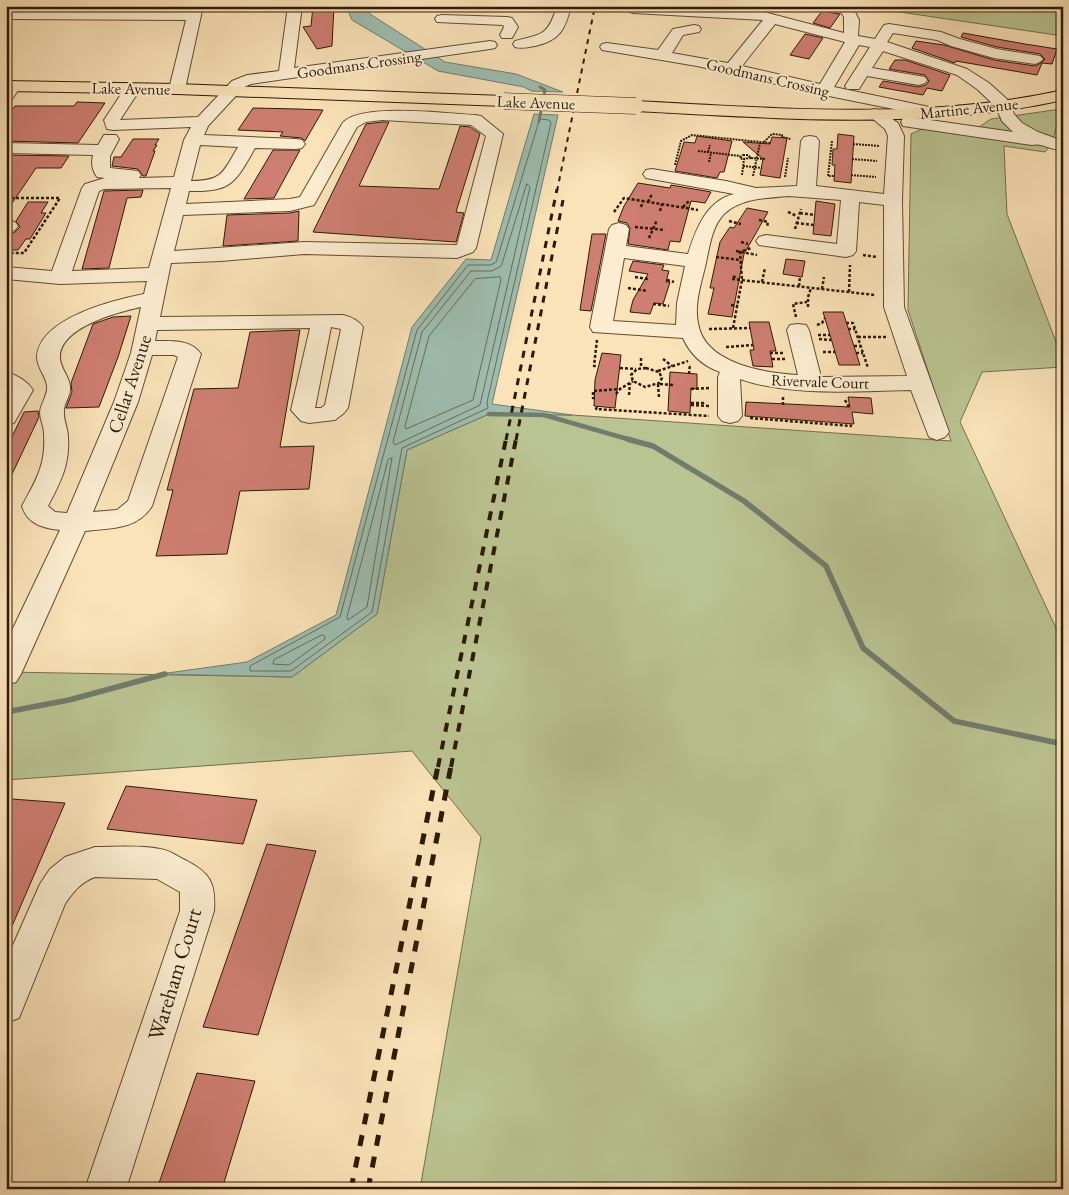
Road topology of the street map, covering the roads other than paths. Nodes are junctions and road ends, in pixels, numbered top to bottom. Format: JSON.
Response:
{"nodes":[{"id":1,"x":295,"y":6,"type":"edge"},
{"id":2,"x":433,"y":6,"type":"edge"},
{"id":3,"x":564,"y":6,"type":"edge"},
{"id":4,"x":844,"y":6,"type":"edge"},
{"id":5,"x":630,"y":7,"type":"edge"},
{"id":6,"x":749,"y":10,"type":"edge"},
{"id":7,"x":36,"y":11,"type":"edge"},
{"id":8,"x":194,"y":11,"type":"edge"},
{"id":9,"x":6,"y":15,"type":"edge"},
{"id":10,"x":442,"y":19,"type":"junction"},
{"id":11,"x":771,"y":19,"type":"junction"},
{"id":12,"x":507,"y":28,"type":"junction"},
{"id":13,"x":694,"y":29,"type":"dead end"},
{"id":14,"x":850,"y":37,"type":"junction"},
{"id":15,"x":520,"y":44,"type":"junction"},
{"id":16,"x":490,"y":45,"type":"junction"},
{"id":17,"x":880,"y":45,"type":"junction"},
{"id":18,"x":607,"y":47,"type":"dead end"},
{"id":19,"x":459,"y":49,"type":"junction"},
{"id":20,"x":663,"y":55,"type":"junction"},
{"id":21,"x":1035,"y":60,"type":"dead end"},
{"id":22,"x":732,"y":69,"type":"junction"},
{"id":23,"x":862,"y":71,"type":"junction"},
{"id":24,"x":286,"y":74,"type":"junction"},
{"id":25,"x":919,"y":80,"type":"dead end"},
{"id":26,"x":984,"y":86,"type":"junction"},
{"id":27,"x":133,"y":88,"type":"junction"},
{"id":28,"x":816,"y":88,"type":"junction"},
{"id":29,"x":9,"y":89,"type":"edge"},
{"id":30,"x":177,"y":89,"type":"junction"},
{"id":31,"x":846,"y":90,"type":"junction"},
{"id":32,"x":231,"y":91,"type":"junction"},
{"id":33,"x":1063,"y":95,"type":"edge"},
{"id":34,"x":1042,"y":100,"type":"junction"},
{"id":35,"x":1004,"y":105,"type":"junction"},
{"id":36,"x":844,"y":114,"type":"junction"},
{"id":37,"x":875,"y":114,"type":"junction"},
{"id":38,"x":928,"y":118,"type":"junction"},
{"id":39,"x":1014,"y":124,"type":"junction"},
{"id":40,"x":198,"y":131,"type":"junction"},
{"id":41,"x":996,"y":134,"type":"junction"},
{"id":42,"x":810,"y":141,"type":"dead end"},
{"id":43,"x":249,"y":142,"type":"junction"},
{"id":44,"x":296,"y":144,"type":"dead end"},
{"id":45,"x":1060,"y":146,"type":"edge"},
{"id":46,"x":6,"y":148,"type":"edge"},
{"id":47,"x":895,"y":156,"type":"junction"},
{"id":48,"x":661,"y":175,"type":"road end"},
{"id":49,"x":183,"y":182,"type":"junction"},
{"id":50,"x":804,"y":193,"type":"junction"},
{"id":51,"x":752,"y":194,"type":"junction"},
{"id":52,"x":850,"y":196,"type":"junction"},
{"id":53,"x":893,"y":201,"type":"junction"},
{"id":54,"x":175,"y":210,"type":"junction"},
{"id":55,"x":623,"y":224,"type":"road end"},
{"id":56,"x":761,"y":247,"type":"road end"},
{"id":57,"x":615,"y":251,"type":"junction"},
{"id":58,"x":698,"y":258,"type":"junction"},
{"id":59,"x":160,"y":266,"type":"junction"},
{"id":60,"x":6,"y":274,"type":"edge"},
{"id":61,"x":60,"y":278,"type":"junction"},
{"id":62,"x":153,"y":298,"type":"junction"},
{"id":63,"x":322,"y":321,"type":"dead end"},
{"id":64,"x":148,"y":324,"type":"junction"},
{"id":65,"x":804,"y":326,"type":"road end"},
{"id":66,"x":689,"y":331,"type":"junction"},
{"id":67,"x":143,"y":348,"type":"junction"},
{"id":68,"x":732,"y":370,"type":"junction"},
{"id":69,"x":6,"y":379,"type":"edge"},
{"id":70,"x":811,"y":382,"type":"junction"},
{"id":71,"x":919,"y":383,"type":"junction"},
{"id":72,"x":730,"y":416,"type":"dead end"},
{"id":73,"x":6,"y":418,"type":"edge"},
{"id":74,"x":937,"y":432,"type":"dead end"},
{"id":75,"x":76,"y":523,"type":"junction"},
{"id":76,"x":12,"y":663,"type":"edge"},
{"id":77,"x":6,"y":1006,"type":"edge"},
{"id":78,"x":105,"y":1189,"type":"edge"}],
"edges":[{"from":1,"to":24,"type":"street"},
{"from":2,"to":10,"type":"street"},
{"from":3,"to":15,"type":"street","name":"Goodmans Crossing"},
{"from":4,"to":14,"type":"street"},
{"from":5,"to":6,"type":"street"},
{"from":6,"to":11,"type":"street"},
{"from":7,"to":8,"type":"street"},
{"from":7,"to":9,"type":"street"},
{"from":8,"to":30,"type":"street"},
{"from":10,"to":12,"type":"street"},
{"from":10,"to":19,"type":"street"},
{"from":11,"to":14,"type":"street"},
{"from":11,"to":22,"type":"street"},
{"from":12,"to":15,"type":"street"},
{"from":12,"to":16,"type":"street","name":"Goodmans Crossing"},
{"from":13,"to":20,"type":"street"},
{"from":14,"to":17,"type":"street"},
{"from":14,"to":28,"type":"street"},
{"from":15,"to":16,"type":"street","name":"Goodmans Crossing"},
{"from":16,"to":19,"type":"street","name":"Goodmans Crossing"},
{"from":17,"to":21,"type":"street"},
{"from":17,"to":23,"type":"street"},
{"from":17,"to":26,"type":"street"},
{"from":18,"to":20,"type":"street","name":"Goodmans Crossing"},
{"from":19,"to":24,"type":"street","name":"Goodmans Crossing"},
{"from":20,"to":22,"type":"street","name":"Goodmans Crossing"},
{"from":22,"to":28,"type":"street","name":"Goodmans Crossing"},
{"from":23,"to":25,"type":"street"},
{"from":23,"to":31,"type":"street"},
{"from":24,"to":32,"type":"street","name":"Goodmans Crossing"},
{"from":26,"to":34,"type":"main road"},
{"from":26,"to":35,"type":"street"},
{"from":27,"to":29,"type":"main road","name":"Lake Avenue"},
{"from":27,"to":30,"type":"main road","name":"Lake Avenue"},
{"from":27,"to":40,"type":"street"},
{"from":28,"to":31,"type":"street","name":"Goodmans Crossing"},
{"from":30,"to":32,"type":"main road","name":"Lake Avenue"},
{"from":31,"to":36,"type":"street","name":"Goodmans Crossing"},
{"from":31,"to":38,"type":"street","name":"Goodmans Crossing"},
{"from":32,"to":36,"type":"main road","name":"Lake Avenue","bridge":true},
{"from":32,"to":40,"type":"street","name":"Cellar Avenue"},
{"from":33,"to":34,"type":"main road","name":"Martine Avenue"},
{"from":34,"to":35,"type":"main road","name":"Martine Avenue"},
{"from":35,"to":38,"type":"main road","name":"Martine Avenue"},
{"from":35,"to":39,"type":"street"},
{"from":36,"to":37,"type":"main road","name":"Lake Avenue"},
{"from":37,"to":38,"type":"street","name":"Lake Avenue"},
{"from":37,"to":47,"type":"street"},
{"from":38,"to":41,"type":"street","name":"Lake Avenue"},
{"from":38,"to":47,"type":"street"},
{"from":39,"to":41,"type":"street"},
{"from":39,"to":45,"type":"street"},
{"from":40,"to":43,"type":"street"},
{"from":40,"to":49,"type":"street","name":"Cellar Avenue"},
{"from":41,"to":45,"type":"street","name":"Lake Avenue"},
{"from":42,"to":50,"type":"street"},
{"from":43,"to":44,"type":"street"},
{"from":43,"to":49,"type":"street"},
{"from":46,"to":49,"type":"street"},
{"from":47,"to":53,"type":"street"},
{"from":48,"to":51,"type":"street"},
{"from":49,"to":54,"type":"street","name":"Cellar Avenue"},
{"from":49,"to":61,"type":"street"},
{"from":50,"to":51,"type":"street"},
{"from":50,"to":52,"type":"street"},
{"from":51,"to":58,"type":"street"},
{"from":52,"to":53,"type":"street"},
{"from":52,"to":56,"type":"street"},
{"from":53,"to":71,"type":"street"},
{"from":54,"to":59,"type":"street","name":"Cellar Avenue"},
{"from":54,"to":59,"type":"street"},
{"from":55,"to":57,"type":"street"},
{"from":57,"to":58,"type":"street"},
{"from":57,"to":66,"type":"street"},
{"from":58,"to":66,"type":"street"},
{"from":59,"to":61,"type":"street"},
{"from":59,"to":62,"type":"street","name":"Cellar Avenue"},
{"from":60,"to":61,"type":"street"},
{"from":62,"to":64,"type":"street","name":"Cellar Avenue"},
{"from":62,"to":75,"type":"street"},
{"from":63,"to":64,"type":"street"},
{"from":64,"to":67,"type":"street","name":"Cellar Avenue"},
{"from":65,"to":70,"type":"street"},
{"from":66,"to":68,"type":"street","name":"Rivervale Court"},
{"from":67,"to":75,"type":"street","name":"Cellar Avenue"},
{"from":67,"to":75,"type":"street"},
{"from":68,"to":70,"type":"street","name":"Rivervale Court"},
{"from":68,"to":72,"type":"street"},
{"from":69,"to":73,"type":"street"},
{"from":70,"to":71,"type":"street","name":"Rivervale Court"},
{"from":71,"to":74,"type":"street"},
{"from":75,"to":76,"type":"street","name":"Cellar Avenue"},
{"from":77,"to":78,"type":"street","name":"Wareham Court"}]}
